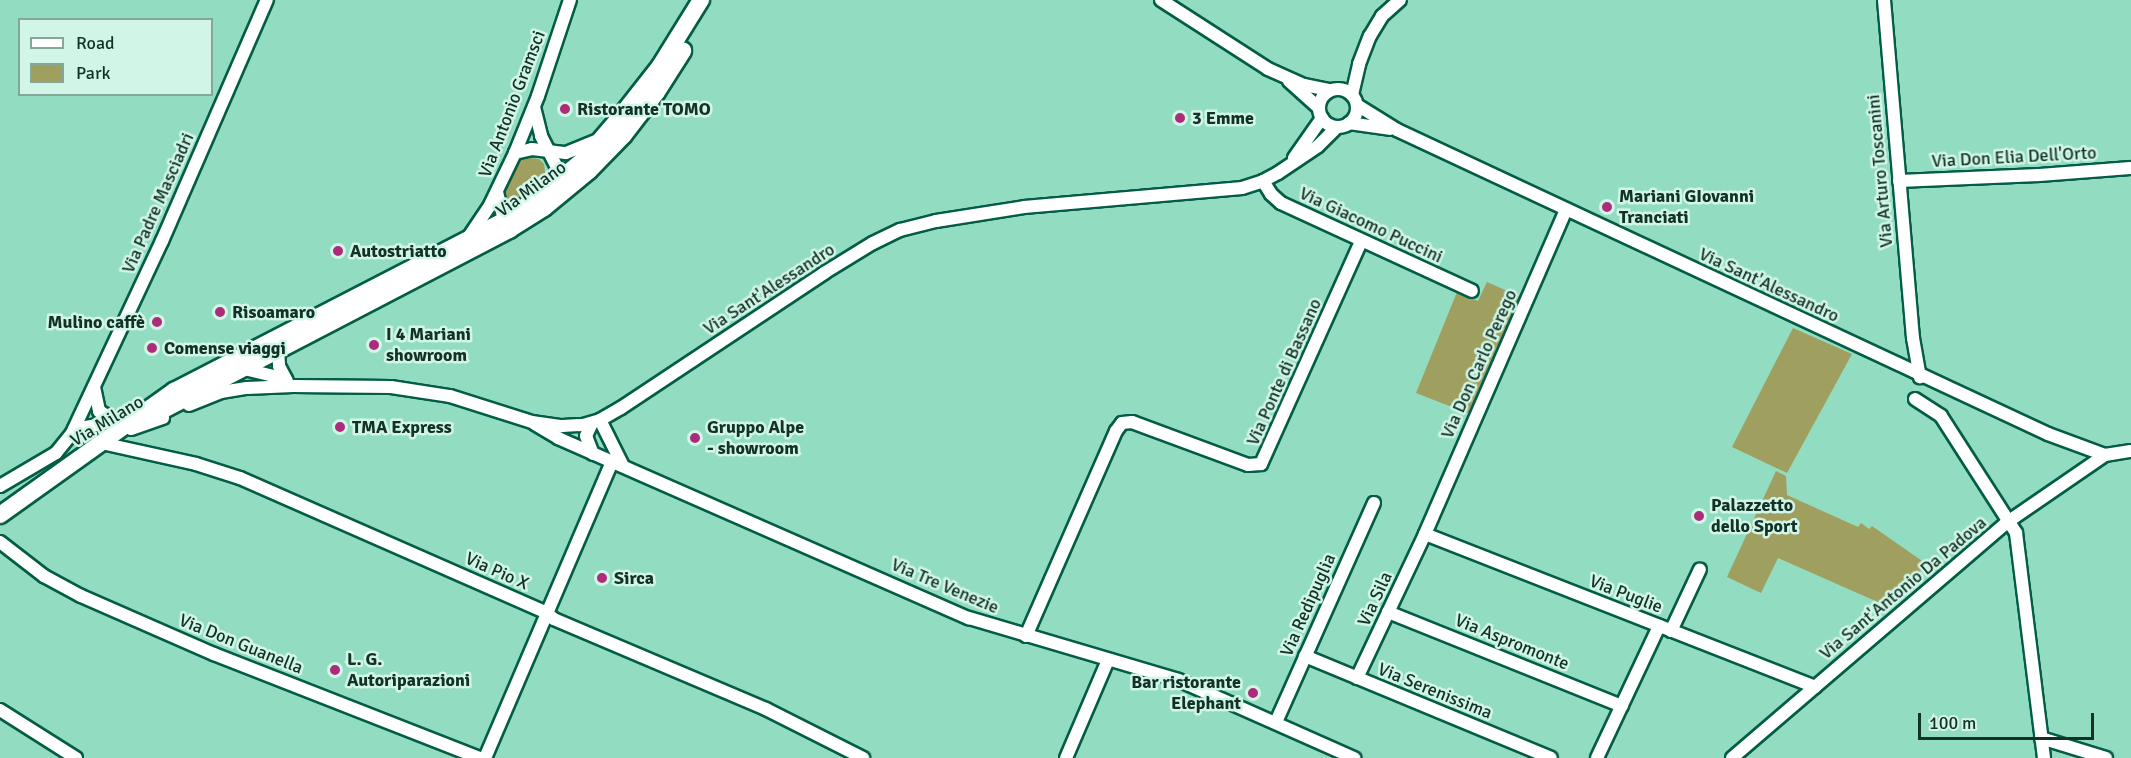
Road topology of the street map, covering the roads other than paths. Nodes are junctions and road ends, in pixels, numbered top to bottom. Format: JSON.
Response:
{"nodes":[{"id":1,"x":267,"y":0,"type":"edge"},
{"id":2,"x":570,"y":0,"type":"edge"},
{"id":3,"x":701,"y":0,"type":"edge"},
{"id":4,"x":708,"y":0,"type":"edge"},
{"id":5,"x":1161,"y":0,"type":"edge"},
{"id":6,"x":1400,"y":0,"type":"edge"},
{"id":7,"x":1884,"y":0,"type":"edge"},
{"id":8,"x":1286,"y":78,"type":"junction"},
{"id":9,"x":1345,"y":95,"type":"junction"},
{"id":10,"x":534,"y":106,"type":"junction"},
{"id":11,"x":1320,"y":113,"type":"junction"},
{"id":12,"x":1343,"y":125,"type":"junction"},
{"id":13,"x":1397,"y":130,"type":"junction"},
{"id":14,"x":606,"y":134,"type":"junction"},
{"id":15,"x":548,"y":152,"type":"junction"},
{"id":16,"x":515,"y":153,"type":"junction"},
{"id":17,"x":2131,"y":168,"type":"edge"},
{"id":18,"x":1278,"y":173,"type":"junction"},
{"id":19,"x":561,"y":179,"type":"junction"},
{"id":20,"x":1899,"y":181,"type":"junction"},
{"id":21,"x":1263,"y":182,"type":"junction"},
{"id":22,"x":497,"y":192,"type":"junction"},
{"id":23,"x":1566,"y":209,"type":"junction"},
{"id":24,"x":518,"y":220,"type":"junction"},
{"id":25,"x":465,"y":240,"type":"junction"},
{"id":26,"x":1361,"y":241,"type":"junction"},
{"id":27,"x":1472,"y":291,"type":"dead end"},
{"id":28,"x":1913,"y":338,"type":"junction"},
{"id":29,"x":278,"y":350,"type":"junction"},
{"id":30,"x":1900,"y":367,"type":"junction"},
{"id":31,"x":242,"y":368,"type":"junction"},
{"id":32,"x":1920,"y":376,"type":"junction"},
{"id":33,"x":289,"y":382,"type":"junction"},
{"id":34,"x":94,"y":387,"type":"junction"},
{"id":35,"x":174,"y":391,"type":"junction"},
{"id":36,"x":1915,"y":399,"type":"dead end"},
{"id":37,"x":155,"y":402,"type":"junction"},
{"id":38,"x":114,"y":420,"type":"junction"},
{"id":39,"x":596,"y":421,"type":"junction"},
{"id":40,"x":532,"y":422,"type":"junction"},
{"id":41,"x":76,"y":424,"type":"junction"},
{"id":42,"x":131,"y":429,"type":"junction"},
{"id":43,"x":106,"y":444,"type":"junction"},
{"id":44,"x":2131,"y":451,"type":"edge"},
{"id":45,"x":593,"y":453,"type":"junction"},
{"id":46,"x":2104,"y":455,"type":"junction"},
{"id":47,"x":617,"y":463,"type":"junction"},
{"id":48,"x":67,"y":468,"type":"junction"},
{"id":49,"x":0,"y":486,"type":"edge"},
{"id":50,"x":1374,"y":502,"type":"dead end"},
{"id":51,"x":0,"y":514,"type":"edge"},
{"id":52,"x":2010,"y":521,"type":"junction"},
{"id":53,"x":1425,"y":534,"type":"junction"},
{"id":54,"x":0,"y":542,"type":"edge"},
{"id":55,"x":1700,"y":569,"type":"dead end"},
{"id":56,"x":1388,"y":612,"type":"junction"},
{"id":57,"x":547,"y":613,"type":"junction"},
{"id":58,"x":1659,"y":627,"type":"junction"},
{"id":59,"x":1671,"y":631,"type":"junction"},
{"id":60,"x":1026,"y":636,"type":"junction"},
{"id":61,"x":1305,"y":656,"type":"junction"},
{"id":62,"x":1108,"y":660,"type":"junction"},
{"id":63,"x":1357,"y":678,"type":"junction"},
{"id":64,"x":1815,"y":687,"type":"junction"},
{"id":65,"x":1622,"y":706,"type":"junction"},
{"id":66,"x":0,"y":710,"type":"edge"},
{"id":67,"x":1275,"y":722,"type":"junction"},
{"id":68,"x":2041,"y":738,"type":"junction"},
{"id":69,"x":75,"y":758,"type":"edge"},
{"id":70,"x":479,"y":758,"type":"edge"},
{"id":71,"x":485,"y":758,"type":"edge"},
{"id":72,"x":863,"y":758,"type":"edge"},
{"id":73,"x":1066,"y":758,"type":"edge"},
{"id":74,"x":1354,"y":758,"type":"edge"},
{"id":75,"x":1551,"y":758,"type":"edge"},
{"id":76,"x":1597,"y":758,"type":"edge"},
{"id":77,"x":1732,"y":758,"type":"edge"},
{"id":78,"x":2044,"y":758,"type":"edge"},
{"id":79,"x":2106,"y":758,"type":"edge"}],
"edges":[{"from":1,"to":34,"type":"street","name":"Via Padre Masciadri"},
{"from":2,"to":10,"type":"street","name":"Via Antonio Gramsci"},
{"from":3,"to":14,"type":"main road","name":"Via Milano"},
{"from":4,"to":24,"type":"main road","name":"Via Milano"},
{"from":5,"to":8,"type":"street"},
{"from":6,"to":9,"type":"street"},
{"from":7,"to":20,"type":"street","name":"Via Arturo Toscanini"},
{"from":8,"to":9,"type":"street","name":"Via Sant'Alessandro"},
{"from":8,"to":11,"type":"street"},
{"from":9,"to":11,"type":"street","name":"Via Sant'Alessandro"},
{"from":9,"to":12,"type":"street"},
{"from":9,"to":13,"type":"street","name":"Via Sant'Alessandro"},
{"from":10,"to":15,"type":"street"},
{"from":10,"to":16,"type":"street","name":"Via Antonio Gramsci"},
{"from":11,"to":12,"type":"street"},
{"from":11,"to":18,"type":"street","name":"Via Sant'Alessandro"},
{"from":12,"to":13,"type":"street","name":"Via Sant'Alessandro"},
{"from":12,"to":18,"type":"street","name":"Via Sant'Alessandro"},
{"from":13,"to":23,"type":"street","name":"Via Sant'Alessandro"},
{"from":14,"to":15,"type":"street"},
{"from":14,"to":19,"type":"main road","name":"Via Milano"},
{"from":15,"to":16,"type":"street"},
{"from":15,"to":19,"type":"street"},
{"from":16,"to":22,"type":"street","name":"Via Antonio Gramsci"},
{"from":17,"to":20,"type":"street","name":"Via Don Elia Dell'Orto"},
{"from":18,"to":21,"type":"street","name":"Via Sant'Alessandro"},
{"from":19,"to":24,"type":"main road","name":"Via Milano"},
{"from":19,"to":24,"type":"street"},
{"from":20,"to":28,"type":"street","name":"Via Arturo Toscanini"},
{"from":21,"to":26,"type":"street","name":"Via Giacomo Puccini"},
{"from":21,"to":39,"type":"street","name":"Via Sant'Alessandro"},
{"from":22,"to":24,"type":"street"},
{"from":22,"to":25,"type":"street","name":"Via Antonio Gramsci"},
{"from":23,"to":30,"type":"street","name":"Via Sant'Alessandro"},
{"from":23,"to":53,"type":"street","name":"Via Don Carlo Perego"},
{"from":24,"to":25,"type":"main road","name":"Via Milano"},
{"from":24,"to":29,"type":"main road","name":"Via Milano"},
{"from":25,"to":35,"type":"main road","name":"Via Milano"},
{"from":26,"to":27,"type":"street","name":"Via Giacomo Puccini"},
{"from":26,"to":60,"type":"street","name":"Via Ponte di Bassano"},
{"from":28,"to":30,"type":"street","name":"Via Arturo Toscanini"},
{"from":28,"to":32,"type":"street","name":"Via Arturo Toscanini"},
{"from":29,"to":31,"type":"main road","name":"Via Milano"},
{"from":29,"to":33,"type":"street"},
{"from":30,"to":32,"type":"street","name":"Via Sant'Alessandro"},
{"from":31,"to":33,"type":"street"},
{"from":31,"to":35,"type":"street"},
{"from":31,"to":42,"type":"main road","name":"Via Milano"},
{"from":32,"to":46,"type":"street","name":"Via Sant'Alessandro"},
{"from":33,"to":40,"type":"street","name":"Via Sant'Alessandro"},
{"from":33,"to":42,"type":"street"},
{"from":34,"to":38,"type":"street"},
{"from":34,"to":41,"type":"street","name":"Via Padre Masciadri"},
{"from":35,"to":37,"type":"main road","name":"Via Milano"},
{"from":36,"to":52,"type":"street"},
{"from":37,"to":38,"type":"street"},
{"from":37,"to":48,"type":"main road","name":"Via Milano"},
{"from":38,"to":41,"type":"street"},
{"from":39,"to":40,"type":"street","name":"Via Sant'Alessandro"},
{"from":39,"to":45,"type":"street"},
{"from":39,"to":47,"type":"street"},
{"from":40,"to":45,"type":"street","name":"Via Tre Venezie"},
{"from":41,"to":49,"type":"street","name":"Via Padre Masciadri"},
{"from":42,"to":43,"type":"main road","name":"Via Milano"},
{"from":43,"to":48,"type":"main road","name":"Via Milano"},
{"from":43,"to":57,"type":"street","name":"Via Pio X"},
{"from":44,"to":46,"type":"street","name":"Via Sant'Alessandro"},
{"from":45,"to":47,"type":"street","name":"Via Tre Venezie"},
{"from":46,"to":52,"type":"street","name":"Via Sant'Antonio Da Padova"},
{"from":47,"to":57,"type":"street"},
{"from":47,"to":60,"type":"street","name":"Via Tre Venezie"},
{"from":48,"to":51,"type":"main road"},
{"from":50,"to":61,"type":"street","name":"Via Redipuglia"},
{"from":52,"to":64,"type":"street","name":"Via Sant'Antonio Da Padova"},
{"from":52,"to":68,"type":"street"},
{"from":53,"to":56,"type":"street","name":"Via Sila"},
{"from":53,"to":58,"type":"street","name":"Via Puglie"},
{"from":54,"to":70,"type":"street","name":"Via Don Guanella"},
{"from":55,"to":59,"type":"street"},
{"from":56,"to":63,"type":"street","name":"Via Sila"},
{"from":56,"to":65,"type":"street","name":"Via Aspromonte"},
{"from":57,"to":71,"type":"street"},
{"from":57,"to":72,"type":"street","name":"Via Pio X"},
{"from":58,"to":59,"type":"street","name":"Via Puglie"},
{"from":58,"to":65,"type":"street"},
{"from":59,"to":64,"type":"street","name":"Via Puglie"},
{"from":60,"to":62,"type":"street","name":"Via Tre Venezie"},
{"from":61,"to":63,"type":"street","name":"Via Serenissima"},
{"from":61,"to":67,"type":"street","name":"Via Redipuglia"},
{"from":62,"to":67,"type":"street","name":"Via Tre Venezie"},
{"from":62,"to":73,"type":"street"},
{"from":63,"to":75,"type":"street","name":"Via Serenissima"},
{"from":64,"to":77,"type":"street","name":"Via Sant'Antonio Da Padova"},
{"from":65,"to":76,"type":"street"},
{"from":66,"to":69,"type":"street"},
{"from":67,"to":74,"type":"street","name":"Via Tre Venezie"},
{"from":68,"to":78,"type":"street"},
{"from":68,"to":79,"type":"street"}]}
